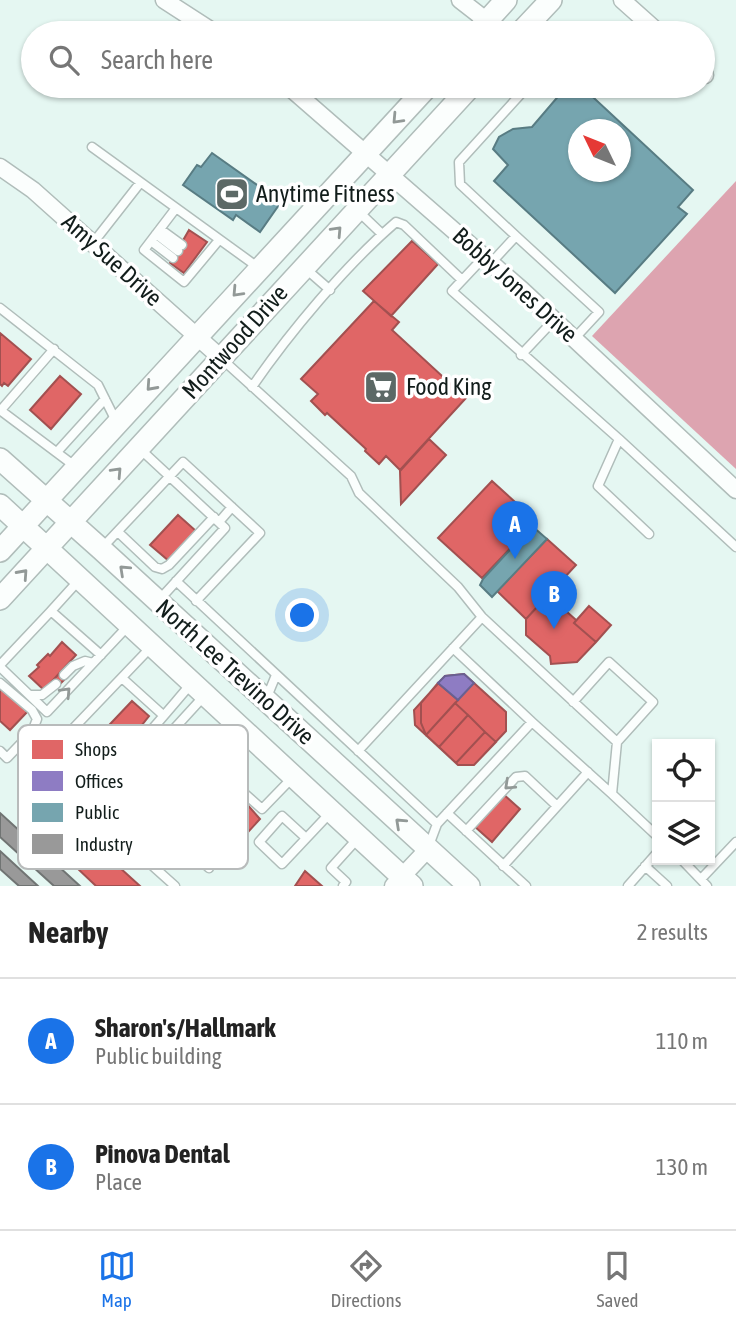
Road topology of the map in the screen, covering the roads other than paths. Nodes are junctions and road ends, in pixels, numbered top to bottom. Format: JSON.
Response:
{"nodes":[{"id":1,"x":164,"y":0,"type":"edge"},
{"id":2,"x":460,"y":0,"type":"edge"},
{"id":3,"x":506,"y":0,"type":"edge"},
{"id":4,"x":551,"y":0,"type":"edge"},
{"id":5,"x":622,"y":0,"type":"edge"},
{"id":6,"x":196,"y":21,"type":"edge"},
{"id":7,"x":476,"y":21,"type":"edge"},
{"id":8,"x":487,"y":21,"type":"edge"},
{"id":9,"x":531,"y":21,"type":"edge"},
{"id":10,"x":646,"y":21,"type":"edge"},
{"id":11,"x":302,"y":98,"type":"edge"},
{"id":12,"x":417,"y":98,"type":"edge"},
{"id":13,"x":460,"y":98,"type":"edge"},
{"id":14,"x":517,"y":98,"type":"edge"},
{"id":15,"x":92,"y":148,"type":"dead end"},
{"id":16,"x":366,"y":153,"type":"junction"},
{"id":17,"x":0,"y":167,"type":"edge"},
{"id":18,"x":390,"y":173,"type":"junction"},
{"id":19,"x":140,"y":183,"type":"junction"},
{"id":20,"x":176,"y":208,"type":"junction"},
{"id":21,"x":357,"y":210,"type":"junction"},
{"id":22,"x":382,"y":234,"type":"junction"},
{"id":23,"x":156,"y":235,"type":"junction"},
{"id":24,"x":516,"y":236,"type":"junction"},
{"id":25,"x":219,"y":240,"type":"junction"},
{"id":26,"x":93,"y":243,"type":"junction"},
{"id":27,"x":488,"y":260,"type":"junction"},
{"id":28,"x":304,"y":267,"type":"junction"},
{"id":29,"x":259,"y":268,"type":"junction"},
{"id":30,"x":462,"y":280,"type":"junction"},
{"id":31,"x":330,"y":290,"type":"junction"},
{"id":32,"x":0,"y":308,"type":"edge"},
{"id":33,"x":554,"y":320,"type":"junction"},
{"id":34,"x":197,"y":335,"type":"junction"},
{"id":35,"x":574,"y":339,"type":"junction"},
{"id":36,"x":54,"y":349,"type":"junction"},
{"id":37,"x":521,"y":355,"type":"junction"},
{"id":38,"x":221,"y":358,"type":"junction"},
{"id":39,"x":253,"y":387,"type":"junction"},
{"id":40,"x":105,"y":398,"type":"junction"},
{"id":41,"x":0,"y":410,"type":"edge"},
{"id":42,"x":117,"y":423,"type":"junction"},
{"id":43,"x":619,"y":439,"type":"junction"},
{"id":44,"x":139,"y":448,"type":"junction"},
{"id":45,"x":57,"y":452,"type":"junction"},
{"id":46,"x":0,"y":459,"type":"edge"},
{"id":47,"x":77,"y":467,"type":"junction"},
{"id":48,"x":169,"y":476,"type":"junction"},
{"id":49,"x":209,"y":486,"type":"junction"},
{"id":50,"x":736,"y":490,"type":"edge"},
{"id":51,"x":195,"y":500,"type":"junction"},
{"id":52,"x":46,"y":501,"type":"junction"},
{"id":53,"x":0,"y":505,"type":"edge"},
{"id":54,"x":232,"y":508,"type":"junction"},
{"id":55,"x":216,"y":520,"type":"junction"},
{"id":56,"x":71,"y":522,"type":"junction"},
{"id":57,"x":22,"y":526,"type":"junction"},
{"id":58,"x":118,"y":532,"type":"junction"},
{"id":59,"x":649,"y":534,"type":"dead end"},
{"id":60,"x":736,"y":547,"type":"edge"},
{"id":61,"x":46,"y":548,"type":"junction"},
{"id":62,"x":102,"y":549,"type":"junction"},
{"id":63,"x":0,"y":551,"type":"edge"},
{"id":64,"x":80,"y":579,"type":"junction"},
{"id":65,"x":176,"y":581,"type":"junction"},
{"id":66,"x":0,"y":599,"type":"edge"},
{"id":67,"x":158,"y":601,"type":"junction"},
{"id":68,"x":196,"y":601,"type":"junction"},
{"id":69,"x":51,"y":611,"type":"junction"},
{"id":70,"x":482,"y":617,"type":"junction"},
{"id":71,"x":129,"y":625,"type":"junction"},
{"id":72,"x":152,"y":646,"type":"junction"},
{"id":73,"x":453,"y":648,"type":"junction"},
{"id":74,"x":101,"y":655,"type":"junction"},
{"id":75,"x":93,"y":663,"type":"junction"},
{"id":76,"x":0,"y":666,"type":"edge"},
{"id":77,"x":64,"y":675,"type":"dead end"},
{"id":78,"x":276,"y":675,"type":"junction"},
{"id":79,"x":122,"y":678,"type":"junction"},
{"id":80,"x":0,"y":682,"type":"edge"},
{"id":81,"x":56,"y":684,"type":"dead end"},
{"id":82,"x":198,"y":689,"type":"junction"},
{"id":83,"x":30,"y":695,"type":"junction"},
{"id":84,"x":266,"y":700,"type":"junction"},
{"id":85,"x":573,"y":702,"type":"junction"},
{"id":86,"x":163,"y":715,"type":"junction"},
{"id":87,"x":533,"y":722,"type":"junction"},
{"id":88,"x":35,"y":725,"type":"edge"},
{"id":89,"x":77,"y":725,"type":"edge"},
{"id":90,"x":154,"y":725,"type":"edge"},
{"id":91,"x":170,"y":725,"type":"edge"},
{"id":92,"x":237,"y":725,"type":"edge"},
{"id":93,"x":246,"y":725,"type":"edge"},
{"id":94,"x":248,"y":736,"type":"edge"},
{"id":95,"x":617,"y":742,"type":"junction"},
{"id":96,"x":18,"y":744,"type":"edge"},
{"id":97,"x":358,"y":751,"type":"junction"},
{"id":98,"x":4,"y":755,"type":"edge"},
{"id":99,"x":588,"y":772,"type":"junction"},
{"id":100,"x":293,"y":777,"type":"junction"},
{"id":101,"x":612,"y":794,"type":"junction"},
{"id":102,"x":248,"y":797,"type":"edge"},
{"id":103,"x":557,"y":806,"type":"junction"},
{"id":104,"x":331,"y":812,"type":"junction"},
{"id":105,"x":447,"y":814,"type":"junction"},
{"id":106,"x":437,"y":824,"type":"junction"},
{"id":107,"x":466,"y":831,"type":"junction"},
{"id":108,"x":652,"y":831,"type":"edge"},
{"id":109,"x":359,"y":837,"type":"junction"},
{"id":110,"x":306,"y":838,"type":"junction"},
{"id":111,"x":736,"y":842,"type":"edge"},
{"id":112,"x":428,"y":849,"type":"junction"},
{"id":113,"x":652,"y":858,"type":"edge"},
{"id":114,"x":687,"y":865,"type":"edge"},
{"id":115,"x":503,"y":866,"type":"junction"},
{"id":116,"x":645,"y":866,"type":"junction"},
{"id":117,"x":156,"y":869,"type":"edge"},
{"id":118,"x":402,"y":883,"type":"edge"},
{"id":119,"x":704,"y":883,"type":"edge"},
{"id":120,"x":175,"y":886,"type":"edge"},
{"id":121,"x":343,"y":886,"type":"edge"},
{"id":122,"x":468,"y":886,"type":"edge"},
{"id":123,"x":526,"y":886,"type":"edge"},
{"id":124,"x":628,"y":886,"type":"edge"},
{"id":125,"x":667,"y":886,"type":"edge"}],
"edges":[{"from":1,"to":6,"type":"street"},
{"from":2,"to":7,"type":"street"},
{"from":3,"to":8,"type":"main road"},
{"from":4,"to":9,"type":"main road"},
{"from":5,"to":10,"type":"street"},
{"from":11,"to":16,"type":"street","name":"Bobby Jones Drive"},
{"from":12,"to":16,"type":"main road","name":"Montwood Drive","one_way":true},
{"from":13,"to":18,"type":"main road","name":"Montwood Drive"},
{"from":14,"to":24,"type":"lane"},
{"from":15,"to":19,"type":"lane"},
{"from":16,"to":18,"type":"street","name":"Bobby Jones Drive"},
{"from":16,"to":29,"type":"main road","name":"Montwood Drive"},
{"from":17,"to":26,"type":"street","name":"Amy Sue Drive"},
{"from":18,"to":21,"type":"main road","name":"Montwood Drive"},
{"from":18,"to":27,"type":"street","name":"Bobby Jones Drive"},
{"from":19,"to":20,"type":"lane"},
{"from":19,"to":26,"type":"lane"},
{"from":20,"to":23,"type":"lane"},
{"from":20,"to":25,"type":"lane"},
{"from":21,"to":22,"type":"lane"},
{"from":28,"to":21,"type":"main road","name":"Montwood Drive","one_way":true},
{"from":22,"to":30,"type":"lane"},
{"from":22,"to":31,"type":"lane"},
{"from":23,"to":23,"type":"lane"},
{"from":23,"to":25,"type":"lane"},
{"from":24,"to":27,"type":"lane"},
{"from":24,"to":35,"type":"lane"},
{"from":25,"to":29,"type":"lane"},
{"from":26,"to":34,"type":"street","name":"Amy Sue Drive"},
{"from":27,"to":30,"type":"lane"},
{"from":27,"to":33,"type":"street","name":"Bobby Jones Drive"},
{"from":28,"to":31,"type":"lane"},
{"from":28,"to":38,"type":"main road","name":"Montwood Drive"},
{"from":29,"to":34,"type":"main road","name":"Montwood Drive","one_way":true},
{"from":30,"to":37,"type":"lane"},
{"from":31,"to":39,"type":"lane"},
{"from":32,"to":36,"type":"lane"},
{"from":33,"to":35,"type":"street","name":"Bobby Jones Drive"},
{"from":33,"to":37,"type":"lane"},
{"from":34,"to":38,"type":"street","name":"Amy Sue Drive"},
{"from":34,"to":42,"type":"main road","name":"Montwood Drive","one_way":true},
{"from":35,"to":50,"type":"street","name":"Bobby Jones Drive"},
{"from":36,"to":40,"type":"lane"},
{"from":36,"to":41,"type":"lane"},
{"from":37,"to":43,"type":"lane"},
{"from":38,"to":39,"type":"lane"},
{"from":38,"to":44,"type":"main road","name":"Montwood Drive"},
{"from":39,"to":70,"type":"lane"},
{"from":40,"to":42,"type":"lane"},
{"from":40,"to":45,"type":"lane"},
{"from":41,"to":45,"type":"lane"},
{"from":42,"to":47,"type":"main road","name":"Montwood Drive"},
{"from":43,"to":59,"type":"lane"},
{"from":43,"to":60,"type":"lane"},
{"from":44,"to":48,"type":"lane"},
{"from":56,"to":44,"type":"main road","name":"Montwood Drive","one_way":true},
{"from":45,"to":47,"type":"lane"},
{"from":46,"to":52,"type":"main road","name":"North Lee Trevino Drive"},
{"from":47,"to":52,"type":"main road","name":"Montwood Drive"},
{"from":48,"to":49,"type":"lane"},
{"from":48,"to":51,"type":"lane"},
{"from":48,"to":58,"type":"lane"},
{"from":49,"to":51,"type":"lane"},
{"from":49,"to":54,"type":"lane"},
{"from":51,"to":55,"type":"lane"},
{"from":52,"to":56,"type":"main road","name":"North Lee Trevino Drive"},
{"from":52,"to":57,"type":"main road","name":"Montwood Drive"},
{"from":53,"to":57,"type":"main road","name":"North Lee Trevino Drive"},
{"from":54,"to":55,"type":"lane"},
{"from":54,"to":68,"type":"lane"},
{"from":55,"to":58,"type":"lane"},
{"from":55,"to":65,"type":"lane"},
{"from":56,"to":61,"type":"main road","name":"Montwood Drive"},
{"from":56,"to":62,"type":"main road","name":"North Lee Trevino Drive"},
{"from":57,"to":61,"type":"main road","name":"North Lee Trevino Drive"},
{"from":57,"to":63,"type":"main road","name":"Montwood Drive"},
{"from":58,"to":62,"type":"lane"},
{"from":61,"to":64,"type":"main road","name":"North Lee Trevino Drive"},
{"from":66,"to":61,"type":"main road","name":"Montwood Drive","one_way":true},
{"from":67,"to":62,"type":"main road","name":"North Lee Trevino Drive","one_way":true},
{"from":64,"to":69,"type":"lane"},
{"from":64,"to":71,"type":"main road","name":"North Lee Trevino Drive"},
{"from":65,"to":67,"type":"lane"},
{"from":65,"to":68,"type":"lane"},
{"from":67,"to":84,"type":"main road","name":"North Lee Trevino Drive"},
{"from":68,"to":78,"type":"lane"},
{"from":69,"to":74,"type":"lane"},
{"from":69,"to":76,"type":"lane"},
{"from":70,"to":73,"type":"lane"},
{"from":70,"to":85,"type":"lane"},
{"from":71,"to":72,"type":"main road","name":"North Lee Trevino Drive"},
{"from":71,"to":74,"type":"lane"},
{"from":72,"to":79,"type":"lane"},
{"from":72,"to":82,"type":"main road","name":"North Lee Trevino Drive"},
{"from":73,"to":87,"type":"lane"},
{"from":73,"to":97,"type":"lane"},
{"from":74,"to":75,"type":"lane"},
{"from":75,"to":77,"type":"lane"},
{"from":83,"to":75,"type":"lane","one_way":true},
{"from":76,"to":83,"type":"lane"},
{"from":78,"to":84,"type":"lane"},
{"from":78,"to":97,"type":"lane"},
{"from":79,"to":86,"type":"lane"},
{"from":79,"to":89,"type":"lane"},
{"from":80,"to":88,"type":"lane"},
{"from":81,"to":83,"type":"lane"},
{"from":82,"to":86,"type":"lane"},
{"from":82,"to":91,"type":"lane"},
{"from":82,"to":92,"type":"main road","name":"North Lee Trevino Drive"},
{"from":84,"to":93,"type":"main road"},
{"from":112,"to":84,"type":"main road","name":"North Lee Trevino Drive","one_way":true},
{"from":85,"to":95,"type":"lane"},
{"from":85,"to":95,"type":"lane"},
{"from":86,"to":90,"type":"lane"},
{"from":87,"to":99,"type":"lane"},
{"from":87,"to":105,"type":"lane"},
{"from":94,"to":100,"type":"main road","name":"North Lee Trevino Drive"},
{"from":95,"to":101,"type":"lane"},
{"from":96,"to":98,"type":"lane"},
{"from":97,"to":106,"type":"lane"},
{"from":99,"to":101,"type":"lane"},
{"from":99,"to":103,"type":"lane"},
{"from":100,"to":102,"type":"lane"},
{"from":100,"to":104,"type":"main road","name":"North Lee Trevino Drive"},
{"from":101,"to":108,"type":"lane"},
{"from":103,"to":107,"type":"lane","one_way":true},
{"from":103,"to":115,"type":"lane"},
{"from":104,"to":109,"type":"main road","name":"North Lee Trevino Drive"},
{"from":104,"to":110,"type":"lane"},
{"from":105,"to":106,"type":"lane"},
{"from":105,"to":107,"type":"lane"},
{"from":106,"to":112,"type":"lane"},
{"from":107,"to":115,"type":"lane"},
{"from":109,"to":118,"type":"main road","name":"North Lee Trevino Drive"},
{"from":109,"to":121,"type":"lane"},
{"from":110,"to":110,"type":"lane"},
{"from":111,"to":119,"type":"lane"},
{"from":112,"to":118,"type":"street"},
{"from":112,"to":122,"type":"main road","name":"North Lee Trevino Drive"},
{"from":113,"to":116,"type":"lane"},
{"from":114,"to":119,"type":"lane"},
{"from":115,"to":123,"type":"lane"},
{"from":116,"to":124,"type":"lane"},
{"from":116,"to":125,"type":"lane"},
{"from":117,"to":120,"type":"lane"}]}
